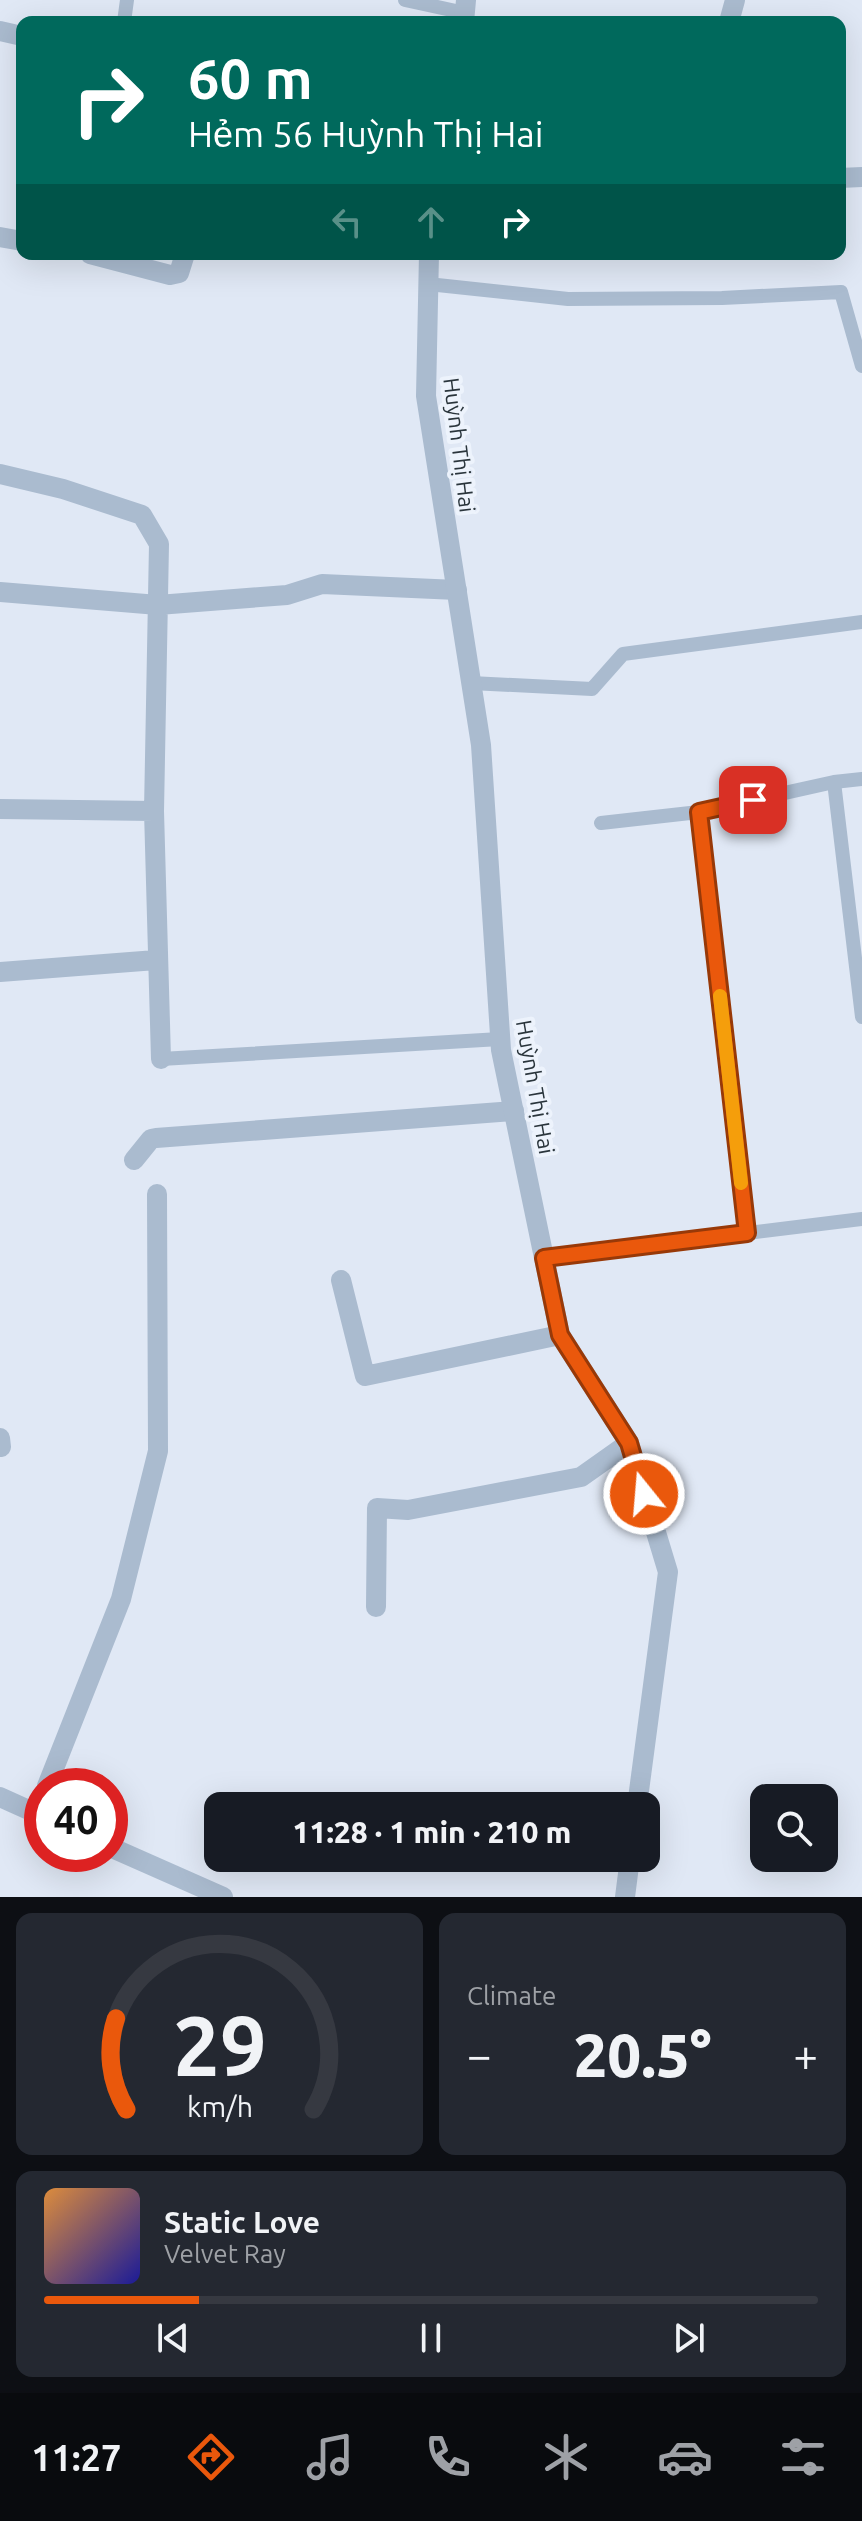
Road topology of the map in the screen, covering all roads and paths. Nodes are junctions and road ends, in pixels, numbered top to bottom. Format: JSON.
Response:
{"nodes":[{"id":1,"x":405,"y":0,"type":"edge"},
{"id":2,"x":465,"y":12,"type":"edge"},
{"id":3,"x":113,"y":260,"type":"edge"},
{"id":4,"x":183,"y":260,"type":"edge"},
{"id":5,"x":429,"y":260,"type":"edge"},
{"id":6,"x":428,"y":284,"type":"junction"},
{"id":7,"x":862,"y":366,"type":"edge"},
{"id":8,"x":0,"y":474,"type":"edge"},
{"id":9,"x":457,"y":590,"type":"junction"},
{"id":10,"x":0,"y":592,"type":"edge"},
{"id":11,"x":158,"y":605,"type":"junction"},
{"id":12,"x":862,"y":622,"type":"edge"},
{"id":13,"x":471,"y":683,"type":"junction"},
{"id":14,"x":862,"y":779,"type":"edge"},
{"id":15,"x":834,"y":782,"type":"junction"},
{"id":16,"x":0,"y":809,"type":"edge"},
{"id":17,"x":154,"y":811,"type":"junction"},
{"id":18,"x":699,"y":812,"type":"junction"},
{"id":19,"x":601,"y":823,"type":"dead end"},
{"id":20,"x":156,"y":960,"type":"junction"},
{"id":21,"x":0,"y":972,"type":"edge"},
{"id":22,"x":862,"y":1017,"type":"edge"},
{"id":23,"x":500,"y":1039,"type":"junction"},
{"id":24,"x":161,"y":1059,"type":"joint"},
{"id":25,"x":514,"y":1111,"type":"junction"},
{"id":26,"x":134,"y":1160,"type":"dead end"},
{"id":27,"x":157,"y":1194,"type":"dead end"},
{"id":28,"x":862,"y":1219,"type":"edge"},
{"id":29,"x":747,"y":1233,"type":"junction"},
{"id":30,"x":544,"y":1258,"type":"junction"},
{"id":31,"x":341,"y":1280,"type":"dead end"},
{"id":32,"x":560,"y":1335,"type":"junction"},
{"id":33,"x":0,"y":1438,"type":"edge"},
{"id":34,"x":629,"y":1443,"type":"junction"},
{"id":35,"x":1,"y":1447,"type":"edge"},
{"id":36,"x":376,"y":1607,"type":"dead end"},
{"id":37,"x":54,"y":1768,"type":"edge"},
{"id":38,"x":639,"y":1792,"type":"edge"},
{"id":39,"x":0,"y":1797,"type":"edge"},
{"id":40,"x":24,"y":1804,"type":"edge"},
{"id":41,"x":128,"y":1855,"type":"edge"},
{"id":42,"x":628,"y":1872,"type":"edge"},
{"id":43,"x":223,"y":1897,"type":"edge"},
{"id":44,"x":625,"y":1897,"type":"edge"}],
"edges":[{"from":1,"to":2,"type":"lane"},
{"from":3,"to":4,"type":"street"},
{"from":5,"to":6,"type":"street","name":"Huỳnh Thị Hai"},
{"from":6,"to":7,"type":"lane"},
{"from":6,"to":9,"type":"street","name":"Huỳnh Thị Hai"},
{"from":8,"to":11,"type":"street"},
{"from":9,"to":11,"type":"street"},
{"from":9,"to":13,"type":"street","name":"Huỳnh Thị Hai"},
{"from":10,"to":11,"type":"street"},
{"from":11,"to":17,"type":"street"},
{"from":12,"to":13,"type":"lane"},
{"from":13,"to":23,"type":"street","name":"Huỳnh Thị Hai"},
{"from":14,"to":15,"type":"lane"},
{"from":15,"to":18,"type":"lane"},
{"from":15,"to":22,"type":"lane"},
{"from":16,"to":17,"type":"street"},
{"from":17,"to":20,"type":"street"},
{"from":18,"to":19,"type":"lane"},
{"from":18,"to":29,"type":"lane"},
{"from":20,"to":21,"type":"street"},
{"from":20,"to":24,"type":"street"},
{"from":23,"to":24,"type":"lane"},
{"from":23,"to":25,"type":"street","name":"Huỳnh Thị Hai"},
{"from":25,"to":26,"type":"street"},
{"from":25,"to":30,"type":"street","name":"Huỳnh Thị Hai"},
{"from":27,"to":37,"type":"street"},
{"from":28,"to":29,"type":"lane"},
{"from":29,"to":30,"type":"lane"},
{"from":30,"to":32,"type":"street","name":"Huỳnh Thị Hai"},
{"from":31,"to":32,"type":"street"},
{"from":32,"to":34,"type":"street","name":"Huỳnh Thị Hai"},
{"from":33,"to":35,"type":"street"},
{"from":34,"to":36,"type":"street"},
{"from":34,"to":38,"type":"street","name":"Huỳnh Thị Hai"},
{"from":39,"to":40,"type":"street"},
{"from":41,"to":43,"type":"street"},
{"from":42,"to":44,"type":"street"}]}
